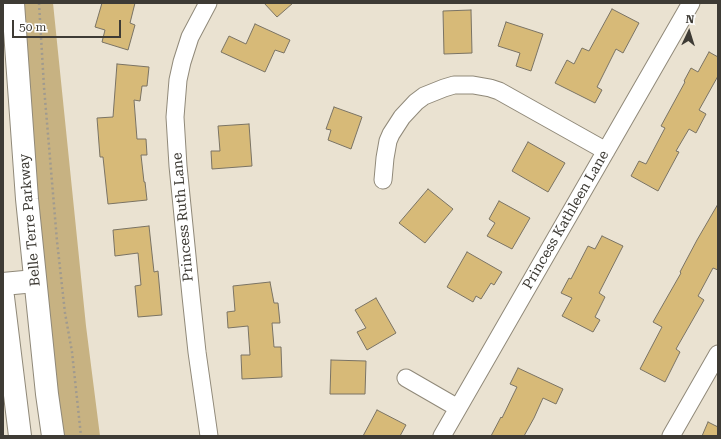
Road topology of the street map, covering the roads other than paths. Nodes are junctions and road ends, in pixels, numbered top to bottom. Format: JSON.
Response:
{"nodes":[{"id":1,"x":13,"y":3,"type":"edge"},
{"id":2,"x":208,"y":3,"type":"edge"},
{"id":3,"x":691,"y":3,"type":"edge"},
{"id":4,"x":606,"y":151,"type":"junction"},
{"id":5,"x":383,"y":180,"type":"dead end"},
{"id":6,"x":35,"y":281,"type":"junction"},
{"id":7,"x":3,"y":284,"type":"edge"},
{"id":8,"x":3,"y":297,"type":"edge"},
{"id":9,"x":718,"y":354,"type":"edge"},
{"id":10,"x":406,"y":378,"type":"dead end"},
{"id":11,"x":458,"y":408,"type":"junction"},
{"id":12,"x":20,"y":436,"type":"edge"},
{"id":13,"x":53,"y":436,"type":"edge"},
{"id":14,"x":209,"y":436,"type":"edge"},
{"id":15,"x":442,"y":436,"type":"edge"},
{"id":16,"x":671,"y":436,"type":"edge"}],
"edges":[{"from":1,"to":6,"type":"main road","name":"Belle Terre Parkway"},
{"from":2,"to":14,"type":"street","name":"Princess Ruth Lane"},
{"from":3,"to":4,"type":"street","name":"Princess Kathleen Lane"},
{"from":4,"to":5,"type":"street"},
{"from":4,"to":11,"type":"street","name":"Princess Kathleen Lane"},
{"from":6,"to":7,"type":"main road"},
{"from":6,"to":13,"type":"main road","name":"Belle Terre Parkway"},
{"from":8,"to":12,"type":"main road"},
{"from":9,"to":16,"type":"street"},
{"from":10,"to":11,"type":"street"},
{"from":11,"to":15,"type":"street","name":"Princess Kathleen Lane"}]}
